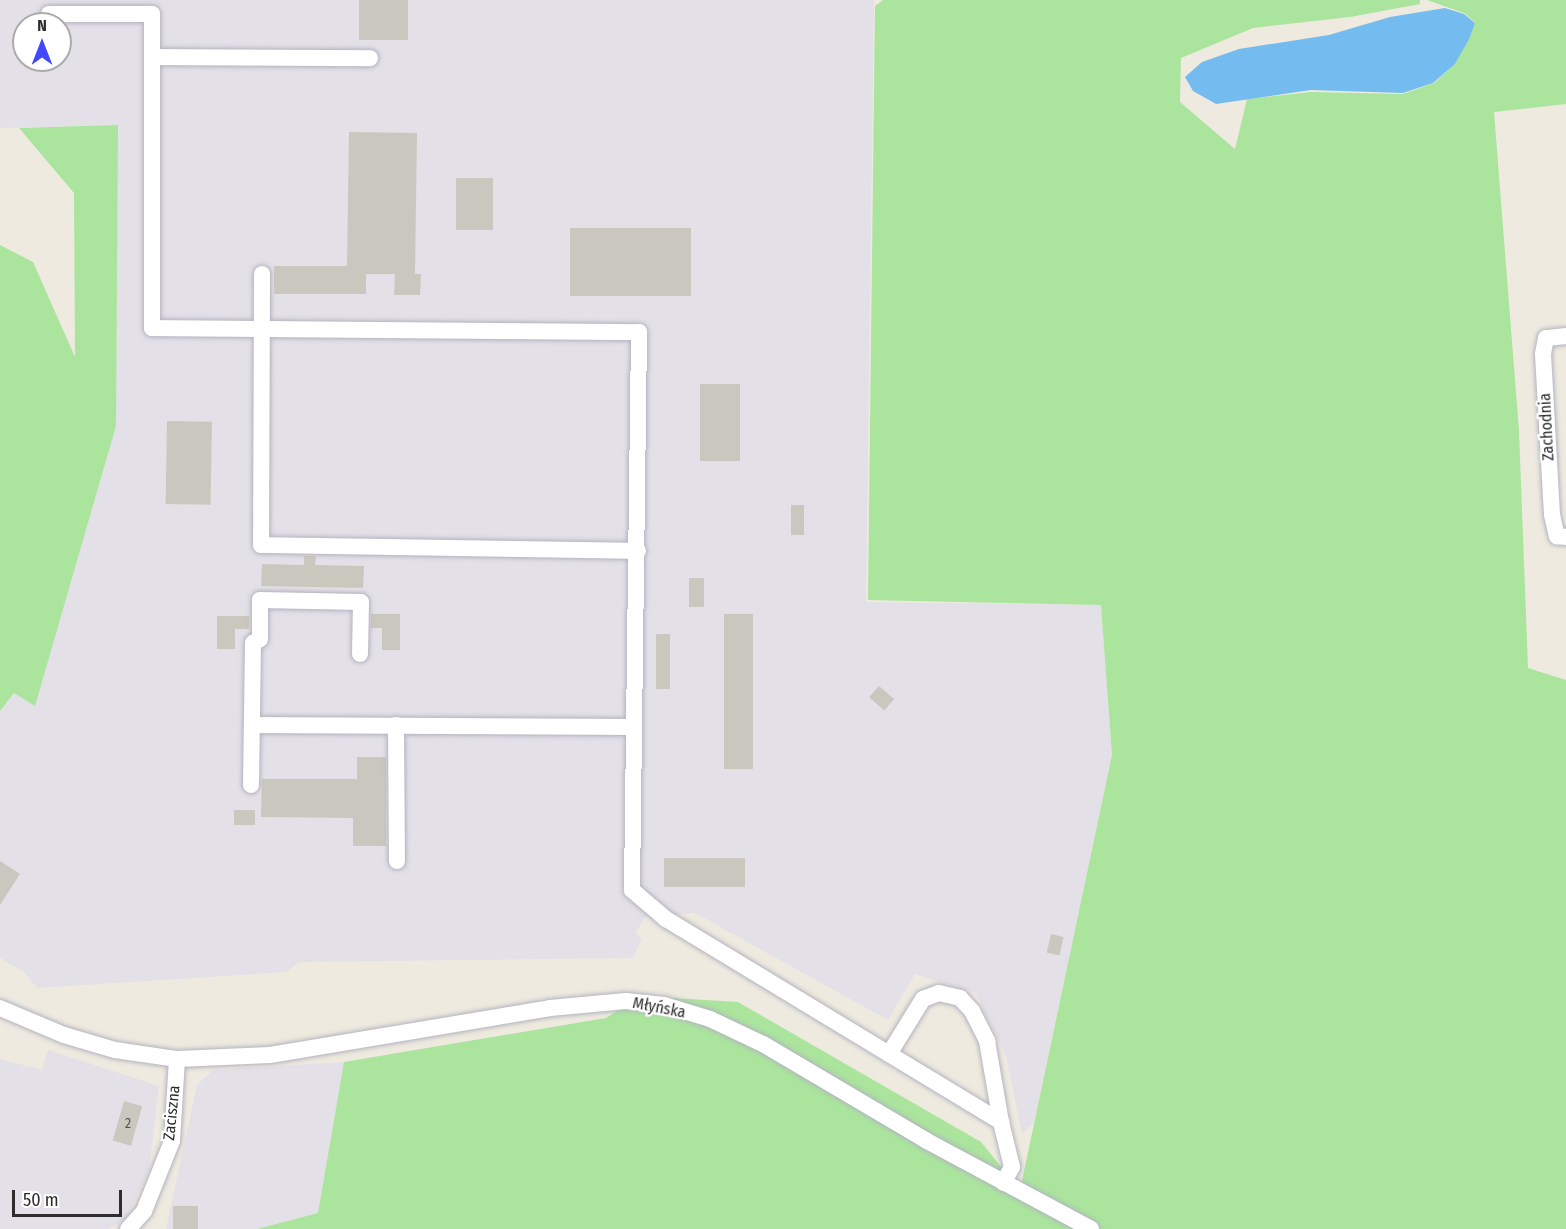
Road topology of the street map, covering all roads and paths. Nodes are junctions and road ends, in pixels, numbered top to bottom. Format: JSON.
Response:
{"nodes":[{"id":1,"x":72,"y":14,"type":"edge"},
{"id":2,"x":153,"y":57,"type":"junction"},
{"id":3,"x":370,"y":58,"type":"dead end"},
{"id":4,"x":262,"y":274,"type":"dead end"},
{"id":5,"x":262,"y":328,"type":"junction"},
{"id":6,"x":1566,"y":336,"type":"edge"},
{"id":7,"x":1562,"y":537,"type":"edge"},
{"id":8,"x":638,"y":551,"type":"junction"},
{"id":9,"x":360,"y":654,"type":"dead end"},
{"id":10,"x":252,"y":725,"type":"junction"},
{"id":11,"x":396,"y":725,"type":"junction"},
{"id":12,"x":634,"y":727,"type":"junction"},
{"id":13,"x":251,"y":785,"type":"dead end"},
{"id":14,"x":398,"y":861,"type":"dead end"},
{"id":15,"x":0,"y":1008,"type":"edge"},
{"id":16,"x":889,"y":1054,"type":"junction"},
{"id":17,"x":177,"y":1059,"type":"junction"},
{"id":18,"x":1001,"y":1122,"type":"junction"},
{"id":19,"x":1003,"y":1183,"type":"junction"},
{"id":20,"x":128,"y":1229,"type":"edge"},
{"id":21,"x":1091,"y":1229,"type":"edge"}],
"edges":[{"from":1,"to":2,"type":"street"},
{"from":2,"to":3,"type":"street"},
{"from":2,"to":5,"type":"street"},
{"from":4,"to":5,"type":"street"},
{"from":5,"to":8,"type":"street"},
{"from":5,"to":8,"type":"street"},
{"from":6,"to":7,"type":"street","name":"Zachodnia"},
{"from":8,"to":12,"type":"street"},
{"from":9,"to":10,"type":"street"},
{"from":10,"to":11,"type":"street"},
{"from":10,"to":13,"type":"street"},
{"from":11,"to":12,"type":"street"},
{"from":11,"to":14,"type":"street"},
{"from":12,"to":16,"type":"street"},
{"from":15,"to":17,"type":"street","name":"Młyńska"},
{"from":16,"to":18,"type":"street"},
{"from":16,"to":18,"type":"street"},
{"from":17,"to":19,"type":"street","name":"Młyńska"},
{"from":17,"to":20,"type":"street","name":"Zaciszna"},
{"from":18,"to":19,"type":"street"},
{"from":19,"to":21,"type":"street","name":"Młyńska"}]}
